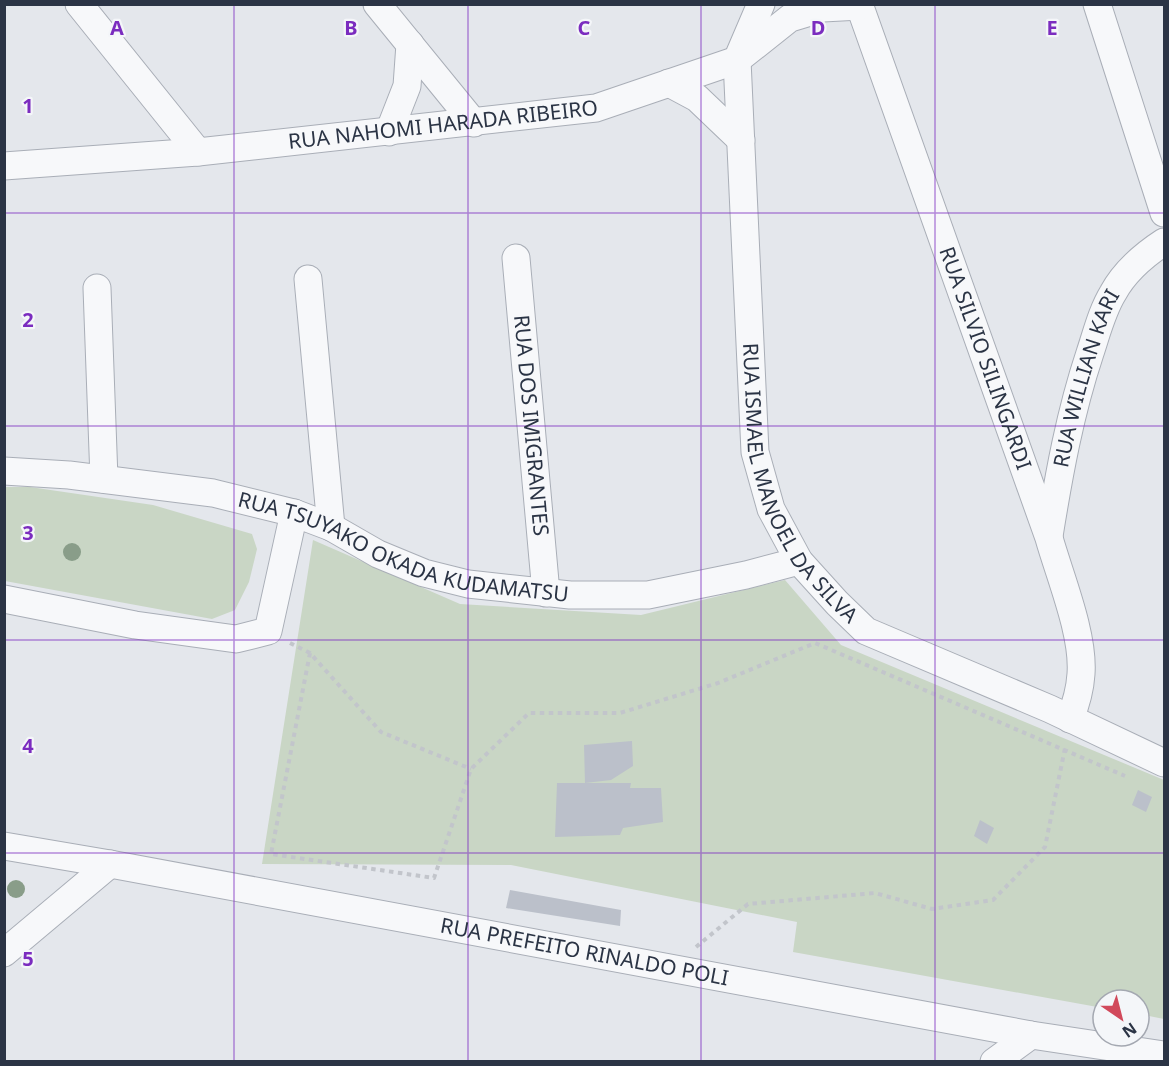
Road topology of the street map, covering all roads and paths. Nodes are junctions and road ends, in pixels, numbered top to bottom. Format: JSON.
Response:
{"nodes":[{"id":1,"x":79,"y":4,"type":"edge"},
{"id":2,"x":377,"y":4,"type":"edge"},
{"id":3,"x":761,"y":4,"type":"edge"},
{"id":4,"x":1097,"y":4,"type":"edge"},
{"id":5,"x":859,"y":5,"type":"edge"},
{"id":6,"x":410,"y":44,"type":"junction"},
{"id":7,"x":737,"y":60,"type":"junction"},
{"id":8,"x":669,"y":83,"type":"junction"},
{"id":9,"x":474,"y":123,"type":"junction"},
{"id":10,"x":389,"y":132,"type":"junction"},
{"id":11,"x":741,"y":140,"type":"junction"},
{"id":12,"x":198,"y":152,"type":"junction"},
{"id":13,"x":4,"y":166,"type":"edge"},
{"id":14,"x":1164,"y":213,"type":"edge"},
{"id":15,"x":1164,"y":242,"type":"edge"},
{"id":16,"x":516,"y":258,"type":"dead end"},
{"id":17,"x":308,"y":279,"type":"dead end"},
{"id":18,"x":97,"y":288,"type":"dead end"},
{"id":19,"x":4,"y":471,"type":"edge"},
{"id":20,"x":105,"y":479,"type":"junction"},
{"id":21,"x":294,"y":513,"type":"junction"},
{"id":22,"x":331,"y":527,"type":"junction"},
{"id":23,"x":1049,"y":538,"type":"junction"},
{"id":24,"x":799,"y":561,"type":"junction"},
{"id":25,"x":546,"y":593,"type":"junction"},
{"id":26,"x":4,"y":599,"type":"edge"},
{"id":27,"x":268,"y":631,"type":"junction"},
{"id":28,"x":310,"y":653,"type":"junction"},
{"id":29,"x":1071,"y":719,"type":"junction"},
{"id":30,"x":1064,"y":750,"type":"junction"},
{"id":31,"x":1164,"y":763,"type":"edge"},
{"id":32,"x":471,"y":769,"type":"junction"},
{"id":33,"x":1134,"y":780,"type":"dead end"},
{"id":34,"x":4,"y":846,"type":"edge"},
{"id":35,"x":110,"y":864,"type":"junction"},
{"id":36,"x":4,"y":953,"type":"edge"},
{"id":37,"x":670,"y":968,"type":"junction"},
{"id":38,"x":1031,"y":1035,"type":"junction"},
{"id":39,"x":1164,"y":1055,"type":"edge"},
{"id":40,"x":994,"y":1062,"type":"edge"}],
"edges":[{"from":1,"to":12,"type":"street"},
{"from":2,"to":6,"type":"street"},
{"from":3,"to":7,"type":"street","name":"RUA ISMAEL MANOEL DA SILVA"},
{"from":4,"to":14,"type":"street"},
{"from":5,"to":7,"type":"street","name":"RUA NAHOMI HARADA RIBEIRO"},
{"from":5,"to":23,"type":"street","name":"RUA SILVIO SILINGARDI"},
{"from":6,"to":9,"type":"street"},
{"from":6,"to":10,"type":"street"},
{"from":7,"to":8,"type":"street","name":"RUA NAHOMI HARADA RIBEIRO"},
{"from":7,"to":11,"type":"street","name":"RUA ISMAEL MANOEL DA SILVA"},
{"from":8,"to":9,"type":"street","name":"RUA NAHOMI HARADA RIBEIRO"},
{"from":8,"to":11,"type":"street"},
{"from":9,"to":10,"type":"street","name":"RUA NAHOMI HARADA RIBEIRO"},
{"from":10,"to":12,"type":"street","name":"RUA NAHOMI HARADA RIBEIRO"},
{"from":11,"to":24,"type":"street","name":"RUA ISMAEL MANOEL DA SILVA"},
{"from":12,"to":13,"type":"street","name":"RUA NAHOMI HARADA RIBEIRO"},
{"from":15,"to":23,"type":"street","name":"RUA WILLIAN KARI"},
{"from":16,"to":25,"type":"street","name":"RUA DOS IMIGRANTES"},
{"from":17,"to":22,"type":"street"},
{"from":18,"to":20,"type":"street"},
{"from":19,"to":20,"type":"street","name":"RUA TSUYAKO OKADA KUDAMATSU"},
{"from":20,"to":21,"type":"street","name":"RUA TSUYAKO OKADA KUDAMATSU"},
{"from":21,"to":22,"type":"street","name":"RUA TSUYAKO OKADA KUDAMATSU"},
{"from":21,"to":27,"type":"street"},
{"from":22,"to":25,"type":"street","name":"RUA TSUYAKO OKADA KUDAMATSU"},
{"from":23,"to":29,"type":"street","name":"RUA SILVIO SILINGARDI"},
{"from":24,"to":25,"type":"street","name":"RUA TSUYAKO OKADA KUDAMATSU"},
{"from":24,"to":29,"type":"street","name":"RUA ISMAEL MANOEL DA SILVA"},
{"from":26,"to":27,"type":"street"},
{"from":27,"to":28,"type":"path"},
{"from":28,"to":32,"type":"path"},
{"from":28,"to":32,"type":"path"},
{"from":29,"to":30,"type":"path"},
{"from":29,"to":31,"type":"street","name":"RUA ISMAEL MANOEL DA SILVA"},
{"from":30,"to":32,"type":"path"},
{"from":30,"to":33,"type":"path"},
{"from":30,"to":37,"type":"path"},
{"from":34,"to":35,"type":"street","name":"RUA PREFEITO RINALDO POLI"},
{"from":35,"to":36,"type":"street"},
{"from":35,"to":37,"type":"street","name":"RUA PREFEITO RINALDO POLI"},
{"from":37,"to":38,"type":"street","name":"RUA PREFEITO RINALDO POLI"},
{"from":38,"to":39,"type":"street","name":"RUA PREFEITO RINALDO POLI"},
{"from":38,"to":40,"type":"street"}]}
